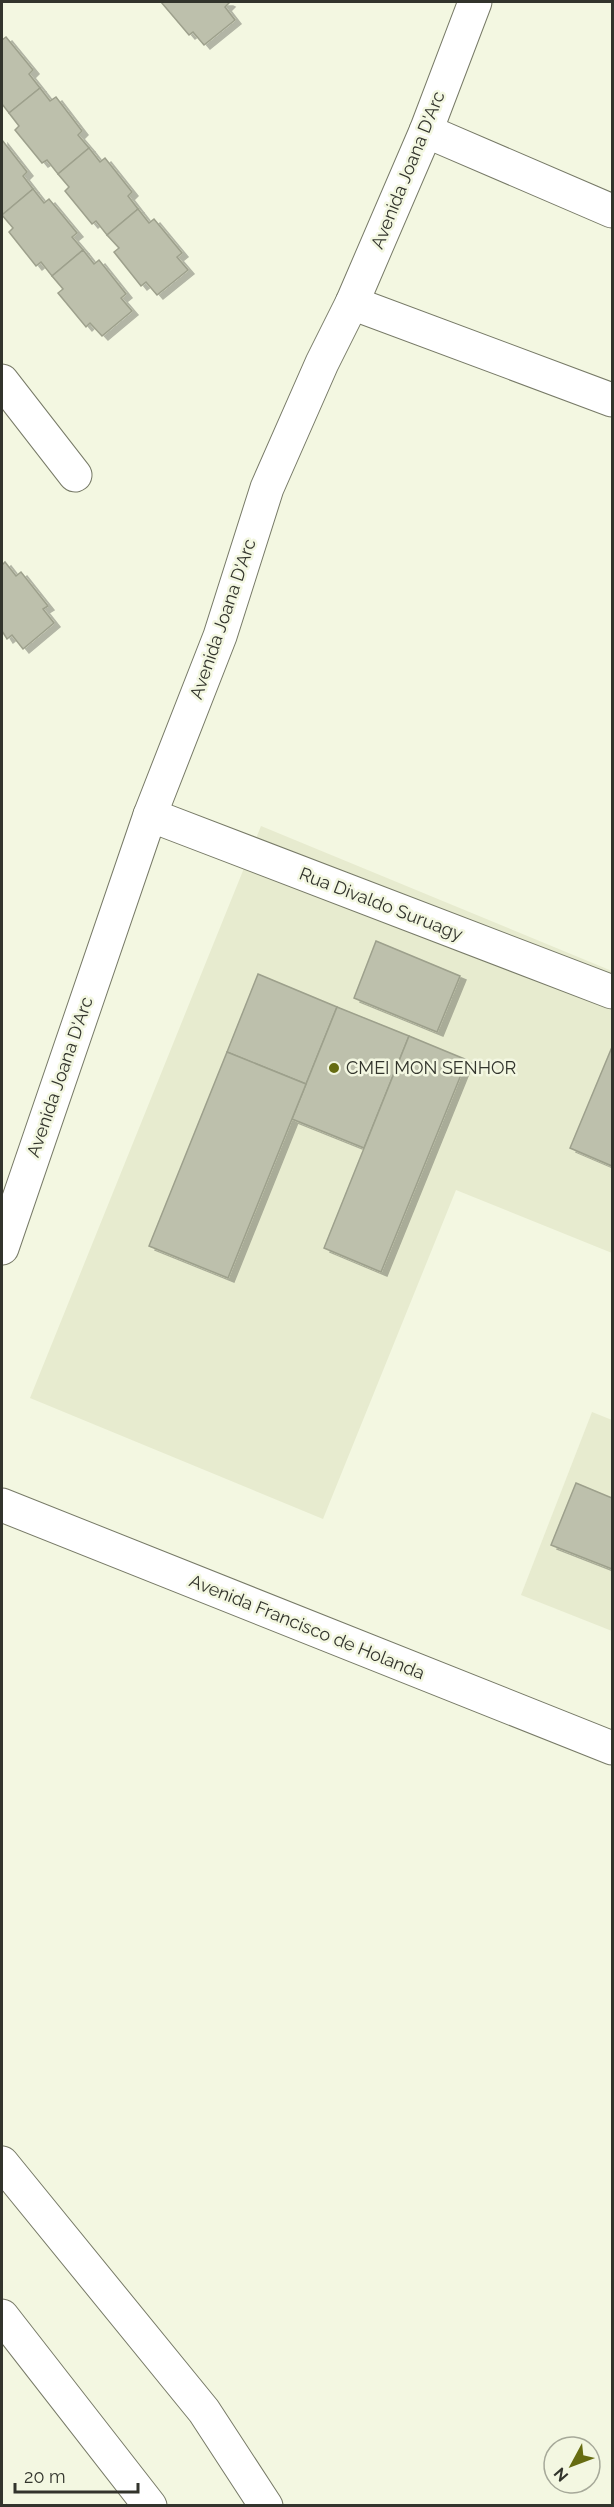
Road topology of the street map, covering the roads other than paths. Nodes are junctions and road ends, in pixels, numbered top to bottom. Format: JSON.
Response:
{"nodes":[{"id":1,"x":475,"y":2,"type":"edge"},
{"id":2,"x":426,"y":131,"type":"junction"},
{"id":3,"x":612,"y":211,"type":"edge"},
{"id":4,"x":352,"y":303,"type":"junction"},
{"id":5,"x":2,"y":381,"type":"edge"},
{"id":6,"x":612,"y":400,"type":"edge"},
{"id":7,"x":75,"y":475,"type":"dead end"},
{"id":8,"x":150,"y":816,"type":"junction"},
{"id":9,"x":612,"y":992,"type":"edge"},
{"id":10,"x":2,"y":1248,"type":"edge"},
{"id":11,"x":2,"y":1505,"type":"edge"},
{"id":12,"x":612,"y":1748,"type":"edge"},
{"id":13,"x":2,"y":2163,"type":"edge"},
{"id":14,"x":2,"y":2316,"type":"edge"},
{"id":15,"x":150,"y":2505,"type":"edge"},
{"id":16,"x":266,"y":2505,"type":"edge"}],
"edges":[{"from":1,"to":2,"type":"street","name":"Avenida Joana D'Arc"},
{"from":2,"to":3,"type":"street"},
{"from":2,"to":4,"type":"street","name":"Avenida Joana D'Arc"},
{"from":4,"to":6,"type":"street"},
{"from":4,"to":8,"type":"street","name":"Avenida Joana D'Arc"},
{"from":5,"to":7,"type":"street"},
{"from":8,"to":9,"type":"street","name":"Rua Divaldo Suruagy"},
{"from":8,"to":10,"type":"street","name":"Avenida Joana D'Arc"},
{"from":11,"to":12,"type":"street","name":"Avenida Francisco de Holanda"},
{"from":13,"to":16,"type":"street"},
{"from":14,"to":15,"type":"street"}]}
